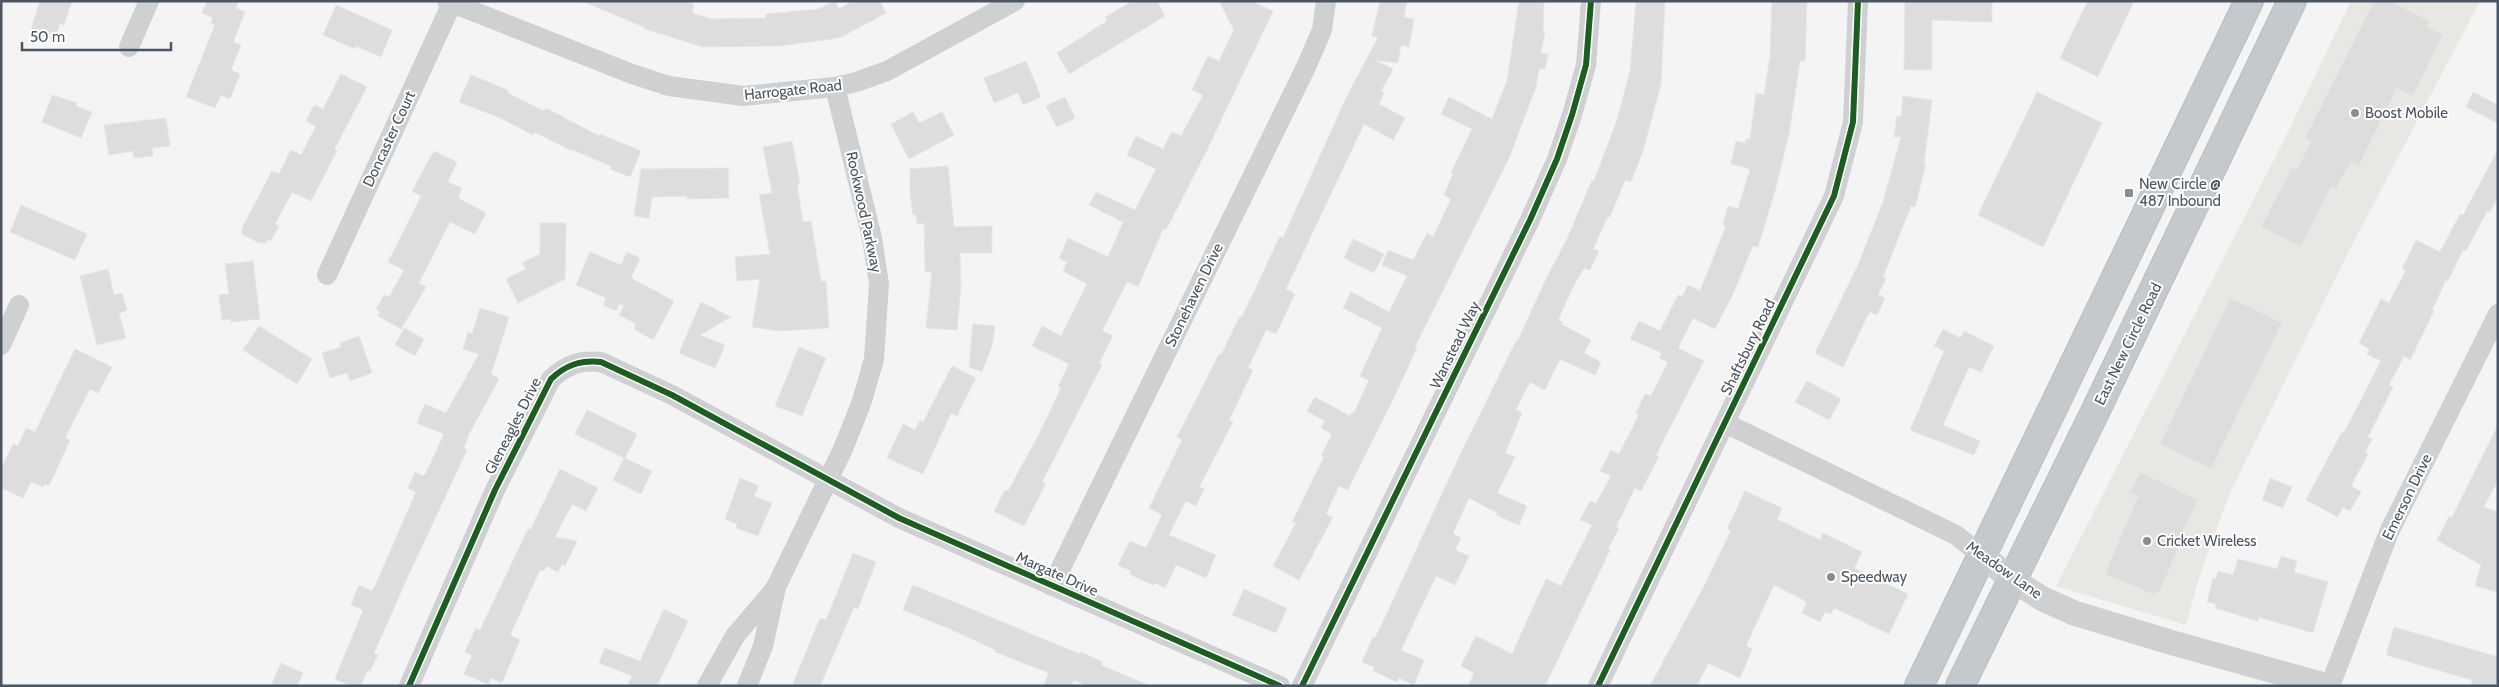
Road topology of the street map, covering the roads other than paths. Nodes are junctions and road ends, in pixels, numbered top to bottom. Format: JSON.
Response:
{"nodes":[{"id":1,"x":149,"y":1,"type":"edge"},
{"id":2,"x":1015,"y":1,"type":"edge"},
{"id":3,"x":1326,"y":1,"type":"edge"},
{"id":4,"x":1591,"y":1,"type":"edge"},
{"id":5,"x":1858,"y":1,"type":"edge"},
{"id":6,"x":2248,"y":1,"type":"edge"},
{"id":7,"x":2292,"y":1,"type":"edge"},
{"id":8,"x":449,"y":2,"type":"edge"},
{"id":9,"x":129,"y":47,"type":"dead end"},
{"id":10,"x":835,"y":88,"type":"junction"},
{"id":11,"x":327,"y":275,"type":"dead end"},
{"id":12,"x":19,"y":305,"type":"dead end"},
{"id":13,"x":2498,"y":314,"type":"edge"},
{"id":14,"x":1,"y":345,"type":"edge"},
{"id":15,"x":1725,"y":423,"type":"junction"},
{"id":16,"x":828,"y":478,"type":"junction"},
{"id":17,"x":1981,"y":555,"type":"junction"},
{"id":18,"x":2012,"y":579,"type":"junction"},
{"id":19,"x":1052,"y":586,"type":"junction"},
{"id":20,"x":776,"y":587,"type":"junction"},
{"id":21,"x":409,"y":686,"type":"edge"},
{"id":22,"x":707,"y":686,"type":"edge"},
{"id":23,"x":747,"y":686,"type":"edge"},
{"id":24,"x":1280,"y":686,"type":"edge"},
{"id":25,"x":1302,"y":686,"type":"edge"},
{"id":26,"x":1598,"y":686,"type":"edge"},
{"id":27,"x":1919,"y":686,"type":"edge"},
{"id":28,"x":1960,"y":686,"type":"edge"},
{"id":29,"x":2329,"y":686,"type":"edge"}],
"edges":[{"from":1,"to":9,"type":"street"},
{"from":2,"to":10,"type":"street","name":"Harrogate Road"},
{"from":3,"to":19,"type":"street","name":"Stonehaven Drive"},
{"from":4,"to":25,"type":"street","name":"Wanstead Way"},
{"from":5,"to":15,"type":"street","name":"Shaftsbury Road"},
{"from":6,"to":17,"type":"highway"},
{"from":7,"to":18,"type":"highway","name":"East New Circle Road"},
{"from":8,"to":10,"type":"street","name":"Harrogate Road"},
{"from":8,"to":11,"type":"street","name":"Doncaster Court"},
{"from":10,"to":16,"type":"street","name":"Rookwood Parkway"},
{"from":12,"to":14,"type":"street"},
{"from":13,"to":29,"type":"street","name":"Emerson Drive"},
{"from":15,"to":17,"type":"street","name":"Meadow Lane"},
{"from":15,"to":26,"type":"street","name":"Shaftsbury Road"},
{"from":16,"to":19,"type":"street","name":"Margate Drive"},
{"from":16,"to":20,"type":"street","name":"Rookwood Parkway"},
{"from":16,"to":21,"type":"street","name":"Gleneagles Drive"},
{"from":17,"to":18,"type":"street","name":"Meadow Lane"},
{"from":17,"to":27,"type":"highway"},
{"from":18,"to":28,"type":"highway","name":"East New Circle Road"},
{"from":18,"to":29,"type":"street","name":"Meadow Lane"},
{"from":19,"to":24,"type":"street","name":"Margate Drive"},
{"from":20,"to":22,"type":"street","name":"Rookwood Parkway"},
{"from":20,"to":23,"type":"street","name":"Rookwood Parkway"}]}
